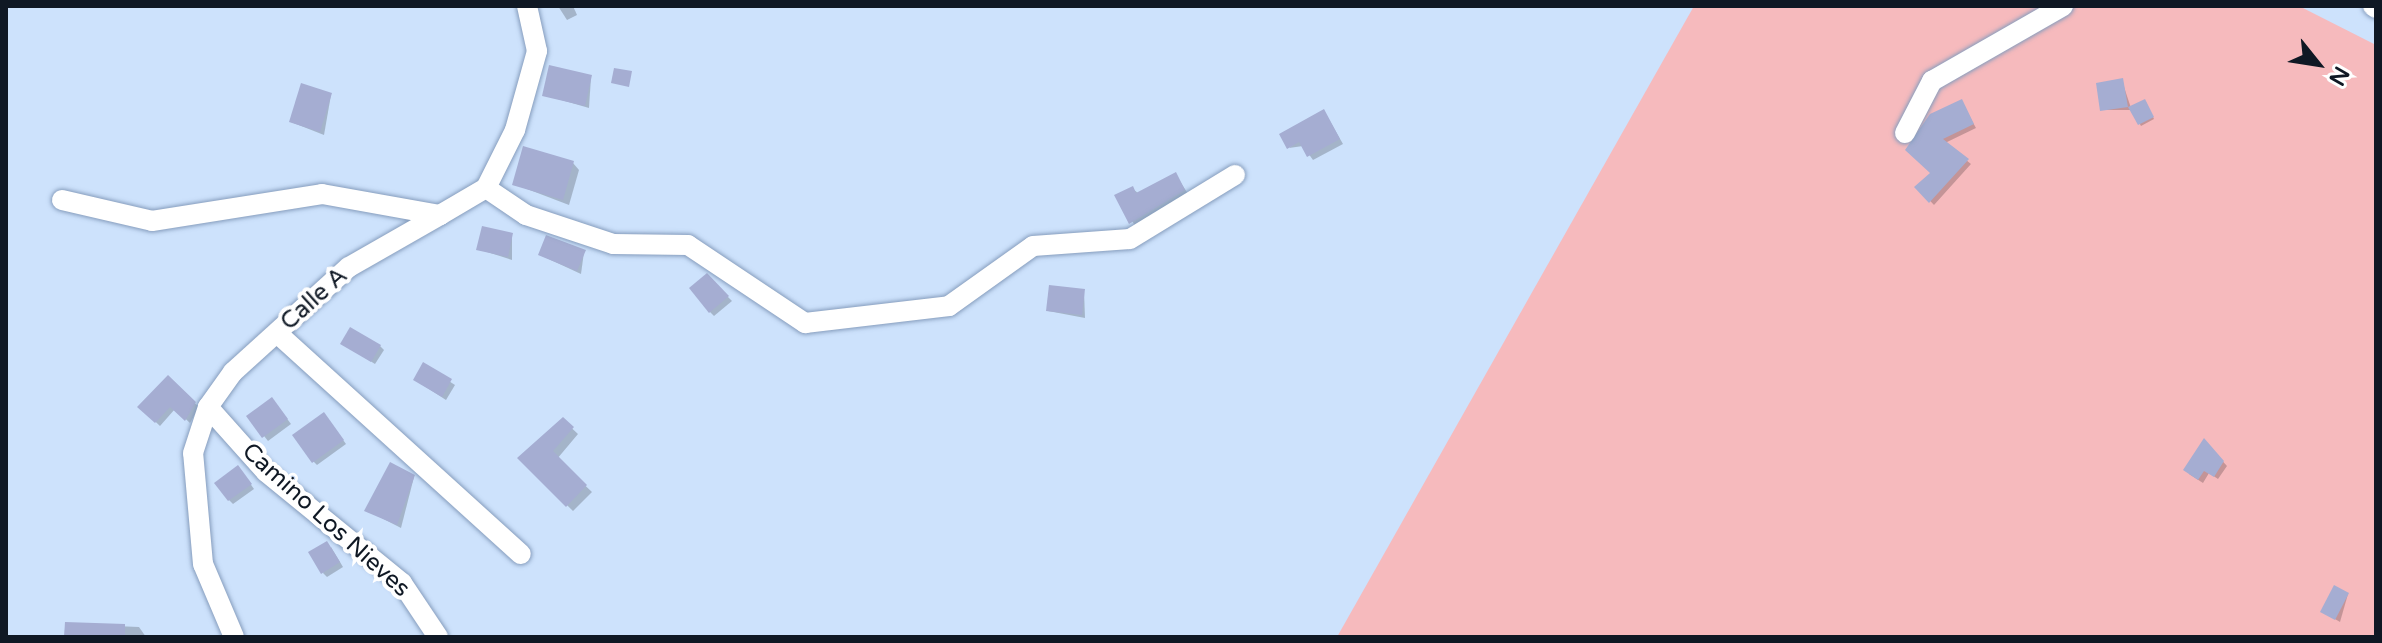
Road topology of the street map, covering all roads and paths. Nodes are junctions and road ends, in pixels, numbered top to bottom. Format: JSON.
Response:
{"nodes":[{"id":1,"x":527,"y":6,"type":"edge"},
{"id":2,"x":2063,"y":6,"type":"edge"},
{"id":3,"x":1905,"y":133,"type":"dead end"},
{"id":4,"x":1235,"y":175,"type":"dead end"},
{"id":5,"x":486,"y":188,"type":"junction"},
{"id":6,"x":62,"y":200,"type":"dead end"},
{"id":7,"x":440,"y":215,"type":"junction"},
{"id":8,"x":277,"y":333,"type":"junction"},
{"id":9,"x":208,"y":407,"type":"junction"},
{"id":10,"x":521,"y":554,"type":"dead end"},
{"id":11,"x":234,"y":637,"type":"edge"},
{"id":12,"x":438,"y":637,"type":"edge"}],
"edges":[{"from":1,"to":5,"type":"street"},
{"from":2,"to":3,"type":"street"},
{"from":4,"to":5,"type":"street"},
{"from":5,"to":7,"type":"street","name":"Calle A"},
{"from":6,"to":7,"type":"street"},
{"from":7,"to":8,"type":"street","name":"Calle A"},
{"from":8,"to":9,"type":"street","name":"Calle A"},
{"from":8,"to":10,"type":"street"},
{"from":9,"to":11,"type":"street"},
{"from":9,"to":12,"type":"street","name":"Camino Los Nieves"}]}
